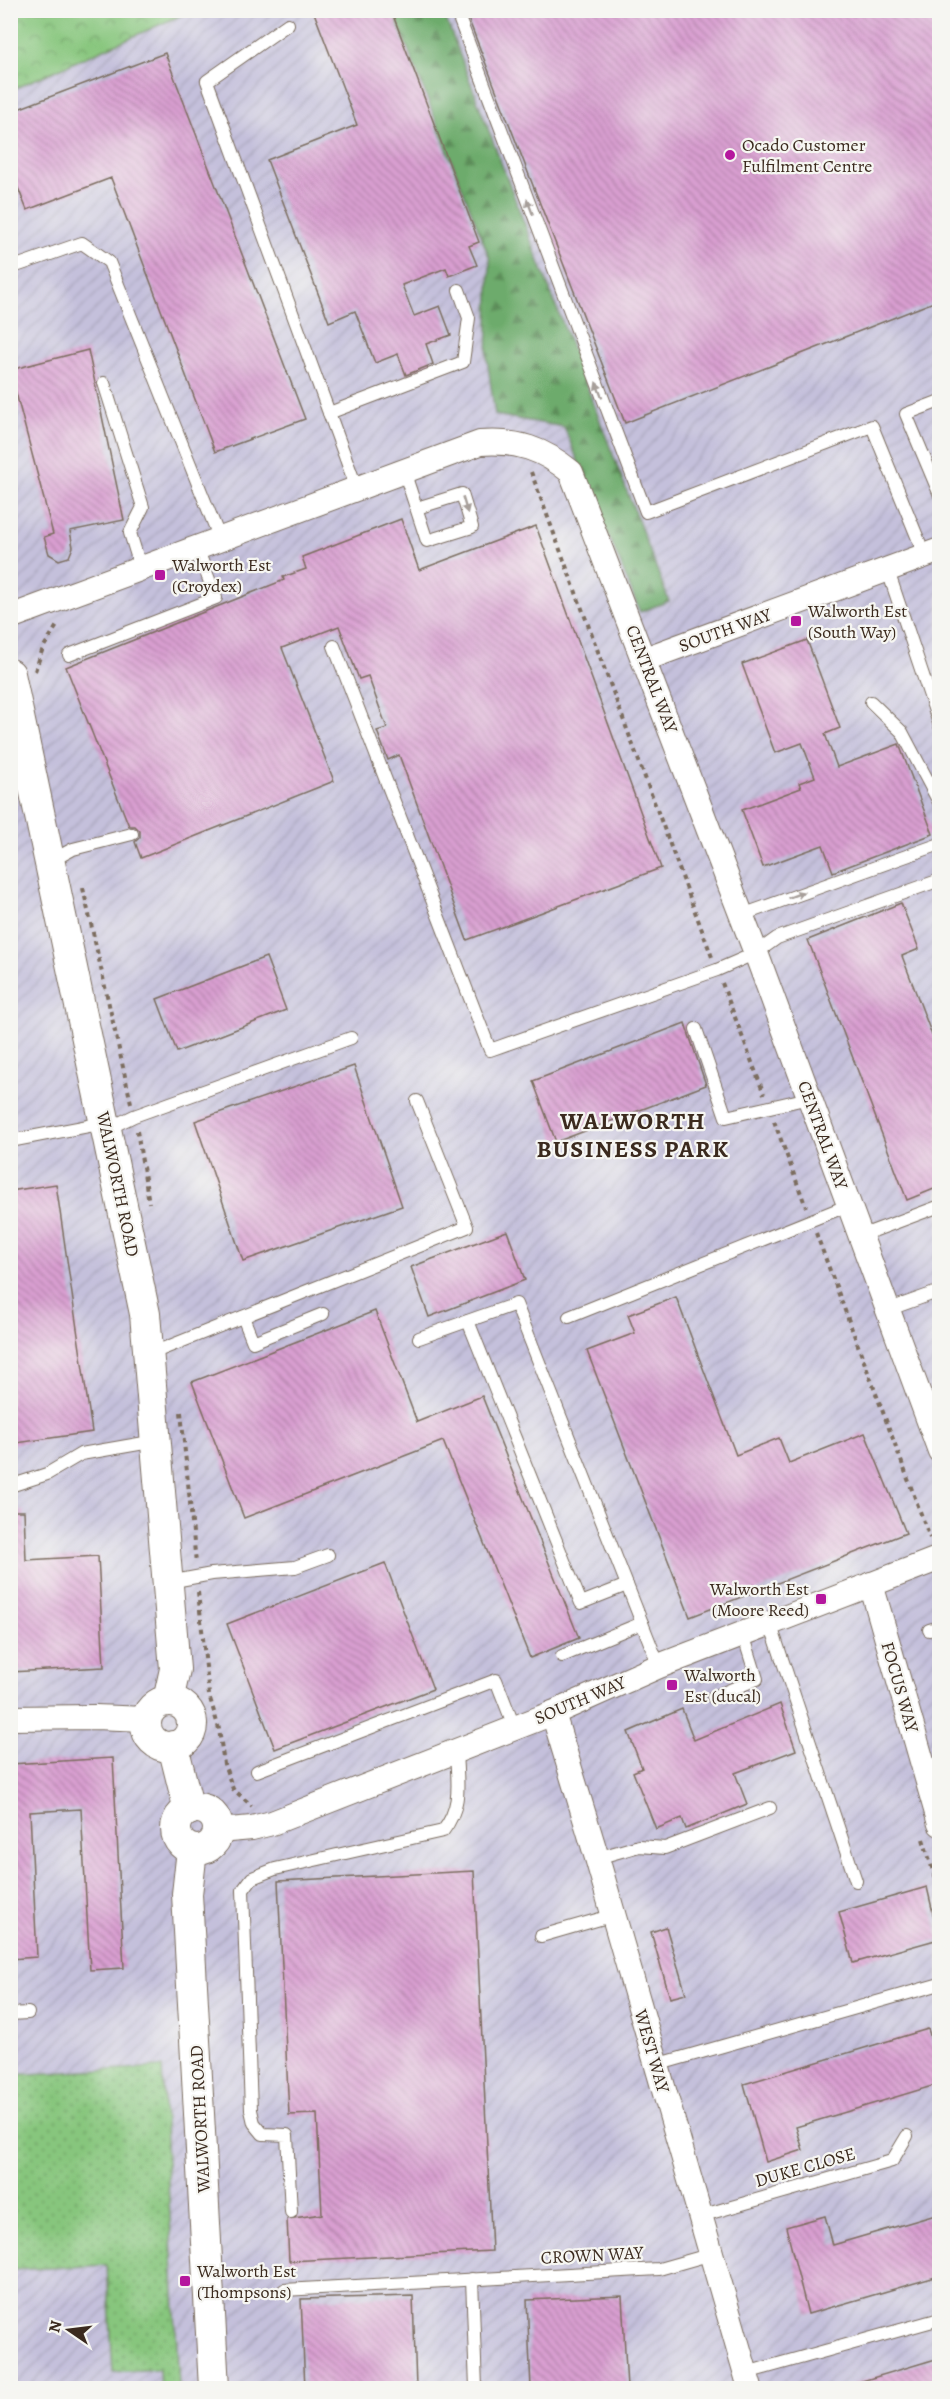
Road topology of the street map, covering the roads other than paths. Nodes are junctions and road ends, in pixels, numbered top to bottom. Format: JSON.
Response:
{"nodes":[{"id":1,"x":456,"y":10,"type":"edge"},
{"id":2,"x":288,"y":24,"type":"dead end"},
{"id":3,"x":19,"y":265,"type":"dead end"},
{"id":4,"x":459,"y":290,"type":"dead end"},
{"id":5,"x":105,"y":383,"type":"dead end"},
{"id":6,"x":939,"y":401,"type":"edge"},
{"id":7,"x":329,"y":413,"type":"junction"},
{"id":8,"x":404,"y":471,"type":"junction"},
{"id":9,"x":357,"y":489,"type":"junction"},
{"id":10,"x":939,"y":495,"type":"edge"},
{"id":11,"x":417,"y":508,"type":"junction"},
{"id":12,"x":220,"y":539,"type":"junction"},
{"id":13,"x":197,"y":548,"type":"junction"},
{"id":14,"x":932,"y":553,"type":"edge"},
{"id":15,"x":141,"y":569,"type":"junction"},
{"id":16,"x":888,"y":571,"type":"junction"},
{"id":17,"x":10,"y":617,"type":"edge"},
{"id":18,"x":334,"y":646,"type":"dead end"},
{"id":19,"x":69,"y":655,"type":"dead end"},
{"id":20,"x":645,"y":659,"type":"junction"},
{"id":21,"x":10,"y":674,"type":"edge"},
{"id":22,"x":871,"y":702,"type":"dead end"},
{"id":23,"x":939,"y":726,"type":"edge"},
{"id":24,"x":939,"y":804,"type":"edge"},
{"id":25,"x":132,"y":834,"type":"dead end"},
{"id":26,"x":939,"y":844,"type":"edge"},
{"id":27,"x":50,"y":862,"type":"junction"},
{"id":28,"x":939,"y":880,"type":"edge"},
{"id":29,"x":742,"y":915,"type":"junction"},
{"id":30,"x":756,"y":953,"type":"junction"},
{"id":31,"x":696,"y":1029,"type":"dead end"},
{"id":32,"x":351,"y":1038,"type":"dead end"},
{"id":33,"x":809,"y":1098,"type":"junction"},
{"id":34,"x":417,"y":1101,"type":"dead end"},
{"id":35,"x":106,"y":1126,"type":"junction"},
{"id":36,"x":10,"y":1141,"type":"edge"},
{"id":37,"x":849,"y":1205,"type":"junction"},
{"id":38,"x":939,"y":1206,"type":"edge"},
{"id":39,"x":860,"y":1236,"type":"junction"},
{"id":40,"x":939,"y":1291,"type":"edge"},
{"id":41,"x":887,"y":1310,"type":"junction"},
{"id":42,"x":323,"y":1314,"type":"dead end"},
{"id":43,"x":243,"y":1317,"type":"junction"},
{"id":44,"x":569,"y":1317,"type":"dead end"},
{"id":45,"x":468,"y":1321,"type":"junction"},
{"id":46,"x":419,"y":1338,"type":"dead end"},
{"id":47,"x":149,"y":1354,"type":"junction"},
{"id":48,"x":156,"y":1441,"type":"junction"},
{"id":49,"x":939,"y":1452,"type":"edge"},
{"id":50,"x":10,"y":1486,"type":"edge"},
{"id":51,"x":328,"y":1556,"type":"dead end"},
{"id":52,"x":939,"y":1558,"type":"edge"},
{"id":53,"x":168,"y":1582,"type":"junction"},
{"id":54,"x":871,"y":1584,"type":"junction"},
{"id":55,"x":627,"y":1585,"type":"junction"},
{"id":56,"x":642,"y":1623,"type":"junction"},
{"id":57,"x":770,"y":1623,"type":"junction"},
{"id":58,"x":743,"y":1634,"type":"junction"},
{"id":59,"x":562,"y":1656,"type":"dead end"},
{"id":60,"x":659,"y":1666,"type":"junction"},
{"id":61,"x":713,"y":1697,"type":"dead end"},
{"id":62,"x":157,"y":1710,"type":"junction"},
{"id":63,"x":553,"y":1713,"type":"junction"},
{"id":64,"x":510,"y":1716,"type":"dead end"},
{"id":65,"x":10,"y":1718,"type":"edge"},
{"id":66,"x":456,"y":1751,"type":"junction"},
{"id":67,"x":257,"y":1771,"type":"dead end"},
{"id":68,"x":770,"y":1808,"type":"dead end"},
{"id":69,"x":189,"y":1810,"type":"junction"},
{"id":70,"x":939,"y":1824,"type":"edge"},
{"id":71,"x":218,"y":1831,"type":"junction"},
{"id":72,"x":192,"y":1850,"type":"junction"},
{"id":73,"x":597,"y":1858,"type":"junction"},
{"id":74,"x":856,"y":1881,"type":"dead end"},
{"id":75,"x":614,"y":1915,"type":"junction"},
{"id":76,"x":541,"y":1936,"type":"dead end"},
{"id":77,"x":939,"y":1983,"type":"edge"},
{"id":78,"x":28,"y":2013,"type":"dead end"},
{"id":79,"x":10,"y":2014,"type":"edge"},
{"id":80,"x":656,"y":2065,"type":"junction"},
{"id":81,"x":907,"y":2136,"type":"dead end"},
{"id":82,"x":291,"y":2212,"type":"dead end"},
{"id":83,"x":700,"y":2216,"type":"junction"},
{"id":84,"x":712,"y":2254,"type":"junction"},
{"id":85,"x":472,"y":2279,"type":"junction"},
{"id":86,"x":284,"y":2290,"type":"dead end"},
{"id":87,"x":939,"y":2319,"type":"edge"},
{"id":88,"x":748,"y":2381,"type":"edge"},
{"id":89,"x":214,"y":2388,"type":"edge"},
{"id":90,"x":476,"y":2388,"type":"edge"}],
"edges":[{"from":14,"to":1,"type":"lane","one_way":true},
{"from":2,"to":7,"type":"lane"},
{"from":3,"to":12,"type":"lane"},
{"from":4,"to":7,"type":"lane"},
{"from":5,"to":15,"type":"lane"},
{"from":6,"to":10,"type":"lane"},
{"from":7,"to":9,"type":"lane"},
{"from":8,"to":9,"type":"street","name":"CENTRAL WAY"},
{"from":8,"to":11,"type":"lane"},
{"from":8,"to":20,"type":"street","name":"CENTRAL WAY"},
{"from":9,"to":12,"type":"street","name":"CENTRAL WAY"},
{"from":11,"to":11,"type":"lane","one_way":true},
{"from":12,"to":13,"type":"street","name":"CENTRAL WAY"},
{"from":13,"to":15,"type":"street","name":"CENTRAL WAY"},
{"from":13,"to":19,"type":"lane"},
{"from":14,"to":16,"type":"street","name":"SOUTH WAY"},
{"from":15,"to":17,"type":"street","name":"CENTRAL WAY"},
{"from":16,"to":20,"type":"street","name":"SOUTH WAY"},
{"from":16,"to":23,"type":"lane"},
{"from":18,"to":30,"type":"lane"},
{"from":20,"to":29,"type":"street","name":"CENTRAL WAY"},
{"from":21,"to":27,"type":"street","name":"WALWORTH ROAD"},
{"from":22,"to":24,"type":"lane"},
{"from":25,"to":27,"type":"lane"},
{"from":29,"to":26,"type":"lane","one_way":true},
{"from":27,"to":35,"type":"street","name":"WALWORTH ROAD"},
{"from":28,"to":30,"type":"lane"},
{"from":29,"to":30,"type":"street","name":"CENTRAL WAY"},
{"from":30,"to":33,"type":"street","name":"CENTRAL WAY"},
{"from":31,"to":33,"type":"lane"},
{"from":32,"to":35,"type":"lane"},
{"from":33,"to":37,"type":"street","name":"CENTRAL WAY"},
{"from":34,"to":43,"type":"lane"},
{"from":35,"to":36,"type":"lane"},
{"from":35,"to":47,"type":"street","name":"WALWORTH ROAD"},
{"from":37,"to":39,"type":"street","name":"CENTRAL WAY"},
{"from":37,"to":44,"type":"lane"},
{"from":38,"to":39,"type":"lane"},
{"from":39,"to":41,"type":"street","name":"CENTRAL WAY"},
{"from":40,"to":41,"type":"lane"},
{"from":41,"to":49,"type":"street","name":"CENTRAL WAY"},
{"from":42,"to":43,"type":"lane"},
{"from":43,"to":47,"type":"lane"},
{"from":45,"to":46,"type":"lane"},
{"from":45,"to":55,"type":"lane"},
{"from":45,"to":55,"type":"lane"},
{"from":47,"to":48,"type":"street","name":"WALWORTH ROAD"},
{"from":48,"to":50,"type":"lane"},
{"from":48,"to":53,"type":"street","name":"WALWORTH ROAD"},
{"from":51,"to":53,"type":"lane"},
{"from":52,"to":54,"type":"street","name":"SOUTH WAY"},
{"from":53,"to":62,"type":"street","name":"WALWORTH ROAD"},
{"from":54,"to":57,"type":"street","name":"SOUTH WAY"},
{"from":54,"to":70,"type":"street","name":"FOCUS WAY"},
{"from":55,"to":56,"type":"lane"},
{"from":56,"to":59,"type":"lane"},
{"from":56,"to":60,"type":"lane"},
{"from":57,"to":58,"type":"street","name":"SOUTH WAY"},
{"from":57,"to":74,"type":"lane"},
{"from":58,"to":60,"type":"street","name":"SOUTH WAY"},
{"from":58,"to":61,"type":"lane"},
{"from":60,"to":63,"type":"street","name":"SOUTH WAY"},
{"from":62,"to":65,"type":"street"},
{"from":62,"to":69,"type":"street"},
{"from":63,"to":66,"type":"street","name":"SOUTH WAY"},
{"from":63,"to":73,"type":"street","name":"WEST WAY"},
{"from":64,"to":67,"type":"lane"},
{"from":66,"to":71,"type":"street","name":"SOUTH WAY"},
{"from":66,"to":82,"type":"lane"},
{"from":68,"to":73,"type":"lane"},
{"from":69,"to":71,"type":"street"},
{"from":69,"to":72,"type":"street"},
{"from":71,"to":72,"type":"street"},
{"from":72,"to":89,"type":"street","name":"WALWORTH ROAD"},
{"from":73,"to":75,"type":"street","name":"WEST WAY"},
{"from":75,"to":76,"type":"lane"},
{"from":75,"to":80,"type":"street","name":"WEST WAY"},
{"from":77,"to":80,"type":"lane"},
{"from":78,"to":79,"type":"lane"},
{"from":80,"to":83,"type":"street","name":"WEST WAY"},
{"from":81,"to":83,"type":"lane","name":"DUKE CLOSE"},
{"from":83,"to":84,"type":"street","name":"WEST WAY"},
{"from":84,"to":85,"type":"lane","name":"CROWN WAY"},
{"from":84,"to":88,"type":"street","name":"WEST WAY"},
{"from":85,"to":86,"type":"lane","name":"CROWN WAY"},
{"from":85,"to":90,"type":"lane"},
{"from":87,"to":88,"type":"lane"}]}
